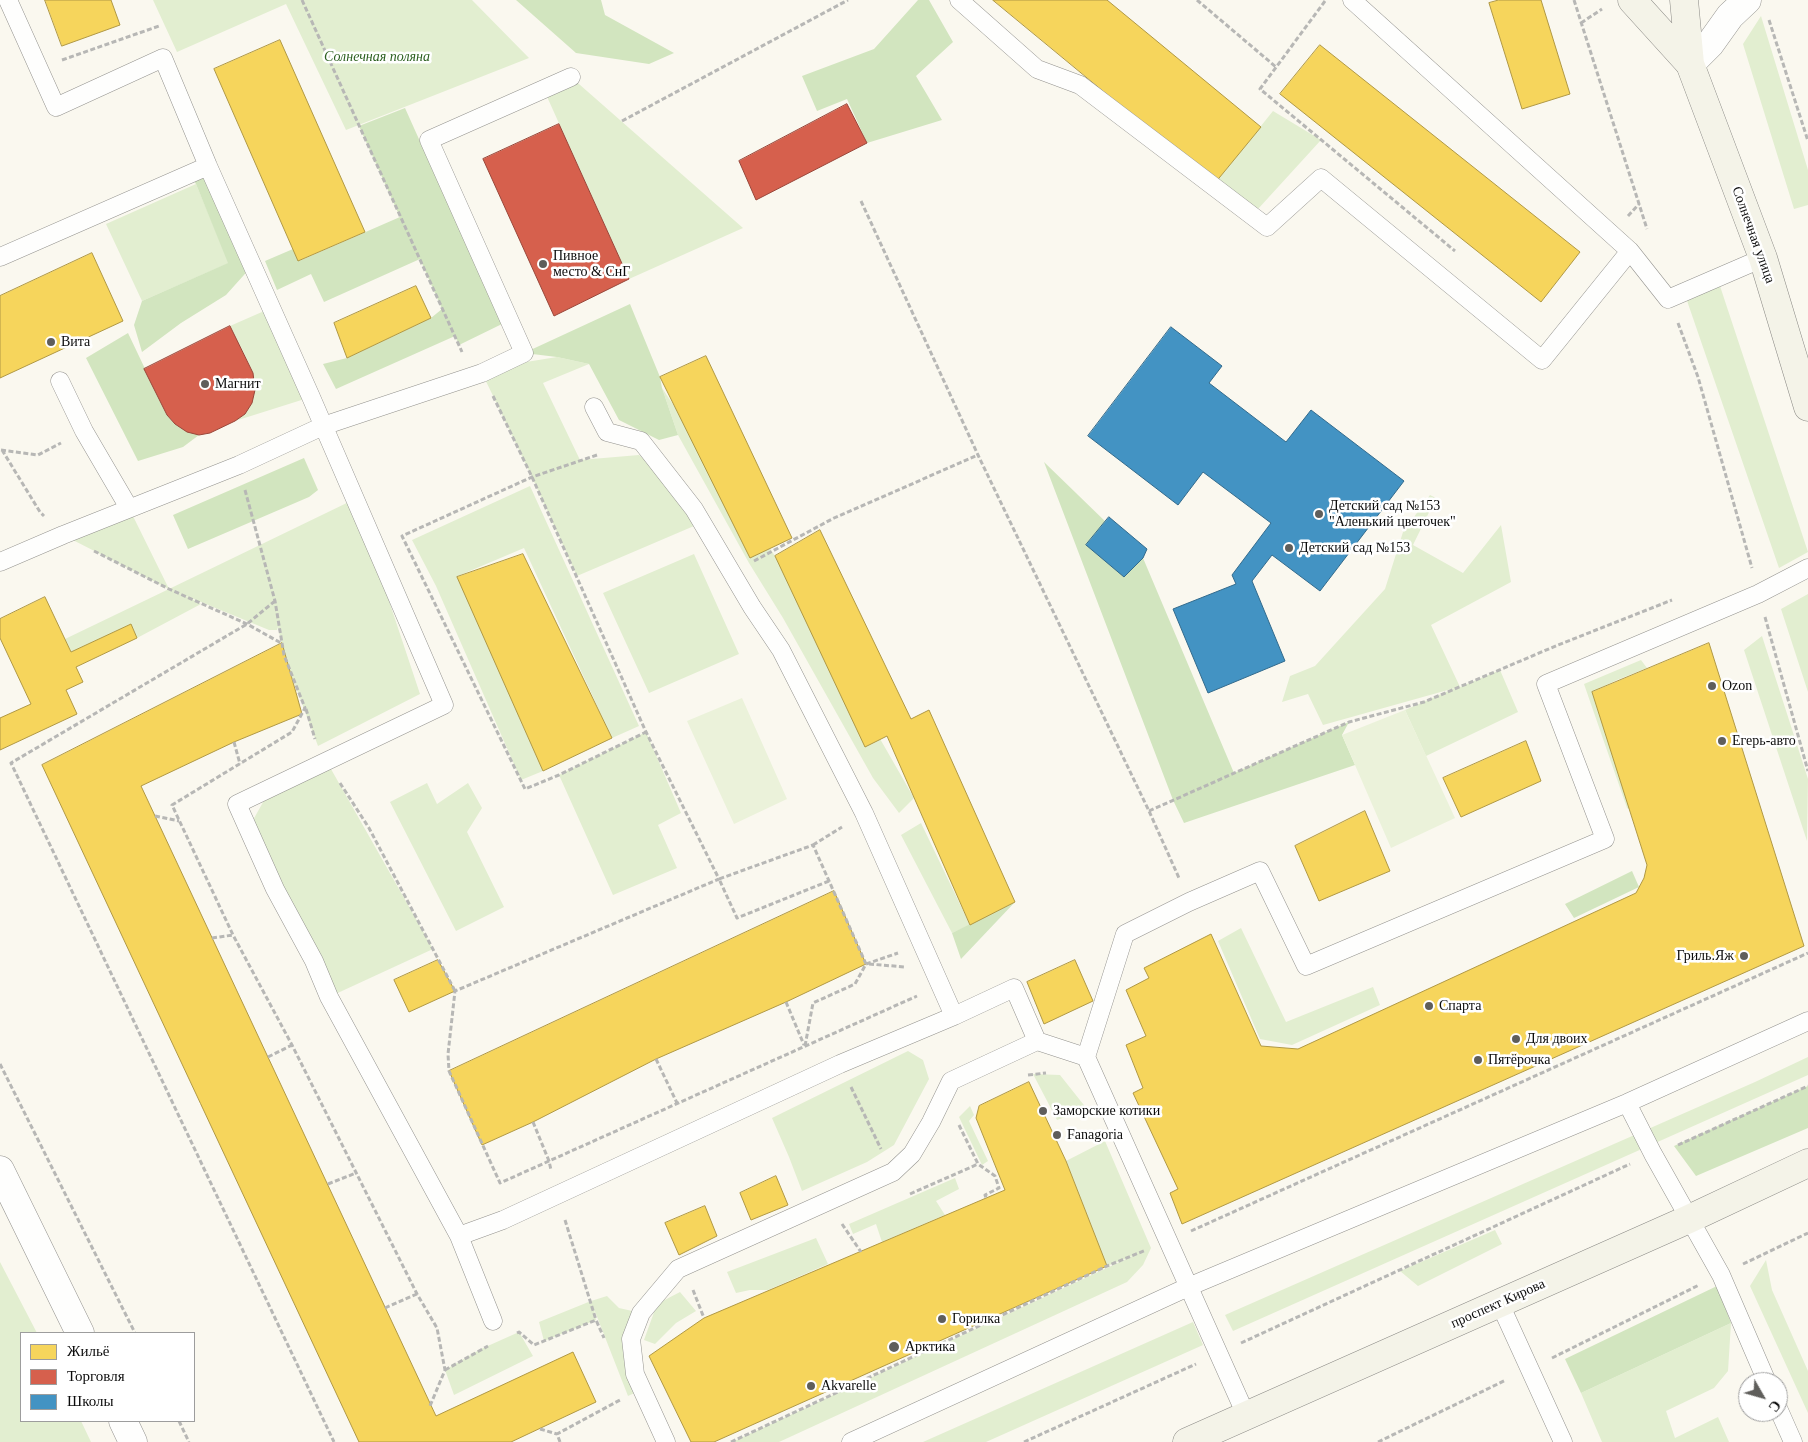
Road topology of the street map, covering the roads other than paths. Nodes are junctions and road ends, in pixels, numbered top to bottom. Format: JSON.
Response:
{"nodes":[{"id":1,"x":8,"y":0,"type":"edge"},
{"id":2,"x":960,"y":0,"type":"edge"},
{"id":3,"x":1352,"y":0,"type":"edge"},
{"id":4,"x":1684,"y":0,"type":"edge"},
{"id":5,"x":1747,"y":0,"type":"edge"},
{"id":6,"x":1620,"y":2,"type":"edge"},
{"id":7,"x":1690,"y":64,"type":"junction"},
{"id":8,"x":571,"y":78,"type":"dead end"},
{"id":9,"x":208,"y":166,"type":"junction"},
{"id":10,"x":1630,"y":251,"type":"junction"},
{"id":11,"x":0,"y":257,"type":"edge"},
{"id":12,"x":1763,"y":258,"type":"junction"},
{"id":13,"x":60,"y":381,"type":"dead end"},
{"id":14,"x":594,"y":407,"type":"dead end"},
{"id":15,"x":1808,"y":407,"type":"edge"},
{"id":16,"x":323,"y":426,"type":"junction"},
{"id":17,"x":129,"y":508,"type":"junction"},
{"id":18,"x":0,"y":562,"type":"edge"},
{"id":19,"x":1808,"y":568,"type":"edge"},
{"id":20,"x":954,"y":1016,"type":"junction"},
{"id":21,"x":1808,"y":1020,"type":"edge"},
{"id":22,"x":1036,"y":1041,"type":"junction"},
{"id":23,"x":1086,"y":1057,"type":"junction"},
{"id":24,"x":1627,"y":1103,"type":"junction"},
{"id":25,"x":1808,"y":1163,"type":"edge"},
{"id":26,"x":0,"y":1170,"type":"edge"},
{"id":27,"x":1689,"y":1219,"type":"junction"},
{"id":28,"x":459,"y":1236,"type":"junction"},
{"id":29,"x":1188,"y":1287,"type":"junction"},
{"id":30,"x":1500,"y":1304,"type":"junction"},
{"id":31,"x":493,"y":1321,"type":"dead end"},
{"id":32,"x":80,"y":1332,"type":"edge"},
{"id":33,"x":1763,"y":1372,"type":"edge"},
{"id":34,"x":1246,"y":1415,"type":"junction"},
{"id":35,"x":123,"y":1422,"type":"edge"},
{"id":36,"x":1784,"y":1422,"type":"edge"},
{"id":37,"x":133,"y":1442,"type":"edge"},
{"id":38,"x":666,"y":1442,"type":"edge"},
{"id":39,"x":851,"y":1442,"type":"edge"},
{"id":40,"x":1187,"y":1442,"type":"edge"},
{"id":41,"x":1563,"y":1442,"type":"edge"},
{"id":42,"x":1793,"y":1442,"type":"edge"}],
"edges":[{"from":1,"to":9,"type":"lane"},
{"from":2,"to":10,"type":"lane"},
{"from":3,"to":10,"type":"lane"},
{"from":4,"to":7,"type":"street","name":"Солнечная улица"},
{"from":5,"to":7,"type":"street"},
{"from":6,"to":7,"type":"street","name":"Солнечная улица"},
{"from":7,"to":12,"type":"street","name":"Солнечная улица"},
{"from":8,"to":16,"type":"lane"},
{"from":9,"to":11,"type":"lane"},
{"from":9,"to":16,"type":"lane"},
{"from":10,"to":12,"type":"lane"},
{"from":12,"to":15,"type":"street","name":"Солнечная улица"},
{"from":13,"to":17,"type":"lane"},
{"from":14,"to":20,"type":"lane"},
{"from":16,"to":17,"type":"lane"},
{"from":16,"to":28,"type":"lane"},
{"from":17,"to":18,"type":"lane"},
{"from":19,"to":23,"type":"lane"},
{"from":20,"to":22,"type":"lane"},
{"from":20,"to":28,"type":"lane"},
{"from":21,"to":24,"type":"lane"},
{"from":22,"to":23,"type":"lane"},
{"from":22,"to":38,"type":"lane"},
{"from":23,"to":29,"type":"lane"},
{"from":24,"to":27,"type":"lane"},
{"from":24,"to":29,"type":"lane"},
{"from":25,"to":27,"type":"street","name":"проспект Кирова"},
{"from":26,"to":32,"type":"street"},
{"from":27,"to":30,"type":"street","name":"проспект Кирова"},
{"from":27,"to":33,"type":"lane"},
{"from":28,"to":31,"type":"lane"},
{"from":29,"to":34,"type":"lane"},
{"from":29,"to":39,"type":"lane"},
{"from":30,"to":34,"type":"street","name":"проспект Кирова"},
{"from":30,"to":41,"type":"lane"},
{"from":34,"to":40,"type":"street","name":"проспект Кирова"},
{"from":35,"to":37,"type":"street"},
{"from":36,"to":42,"type":"lane"}]}
